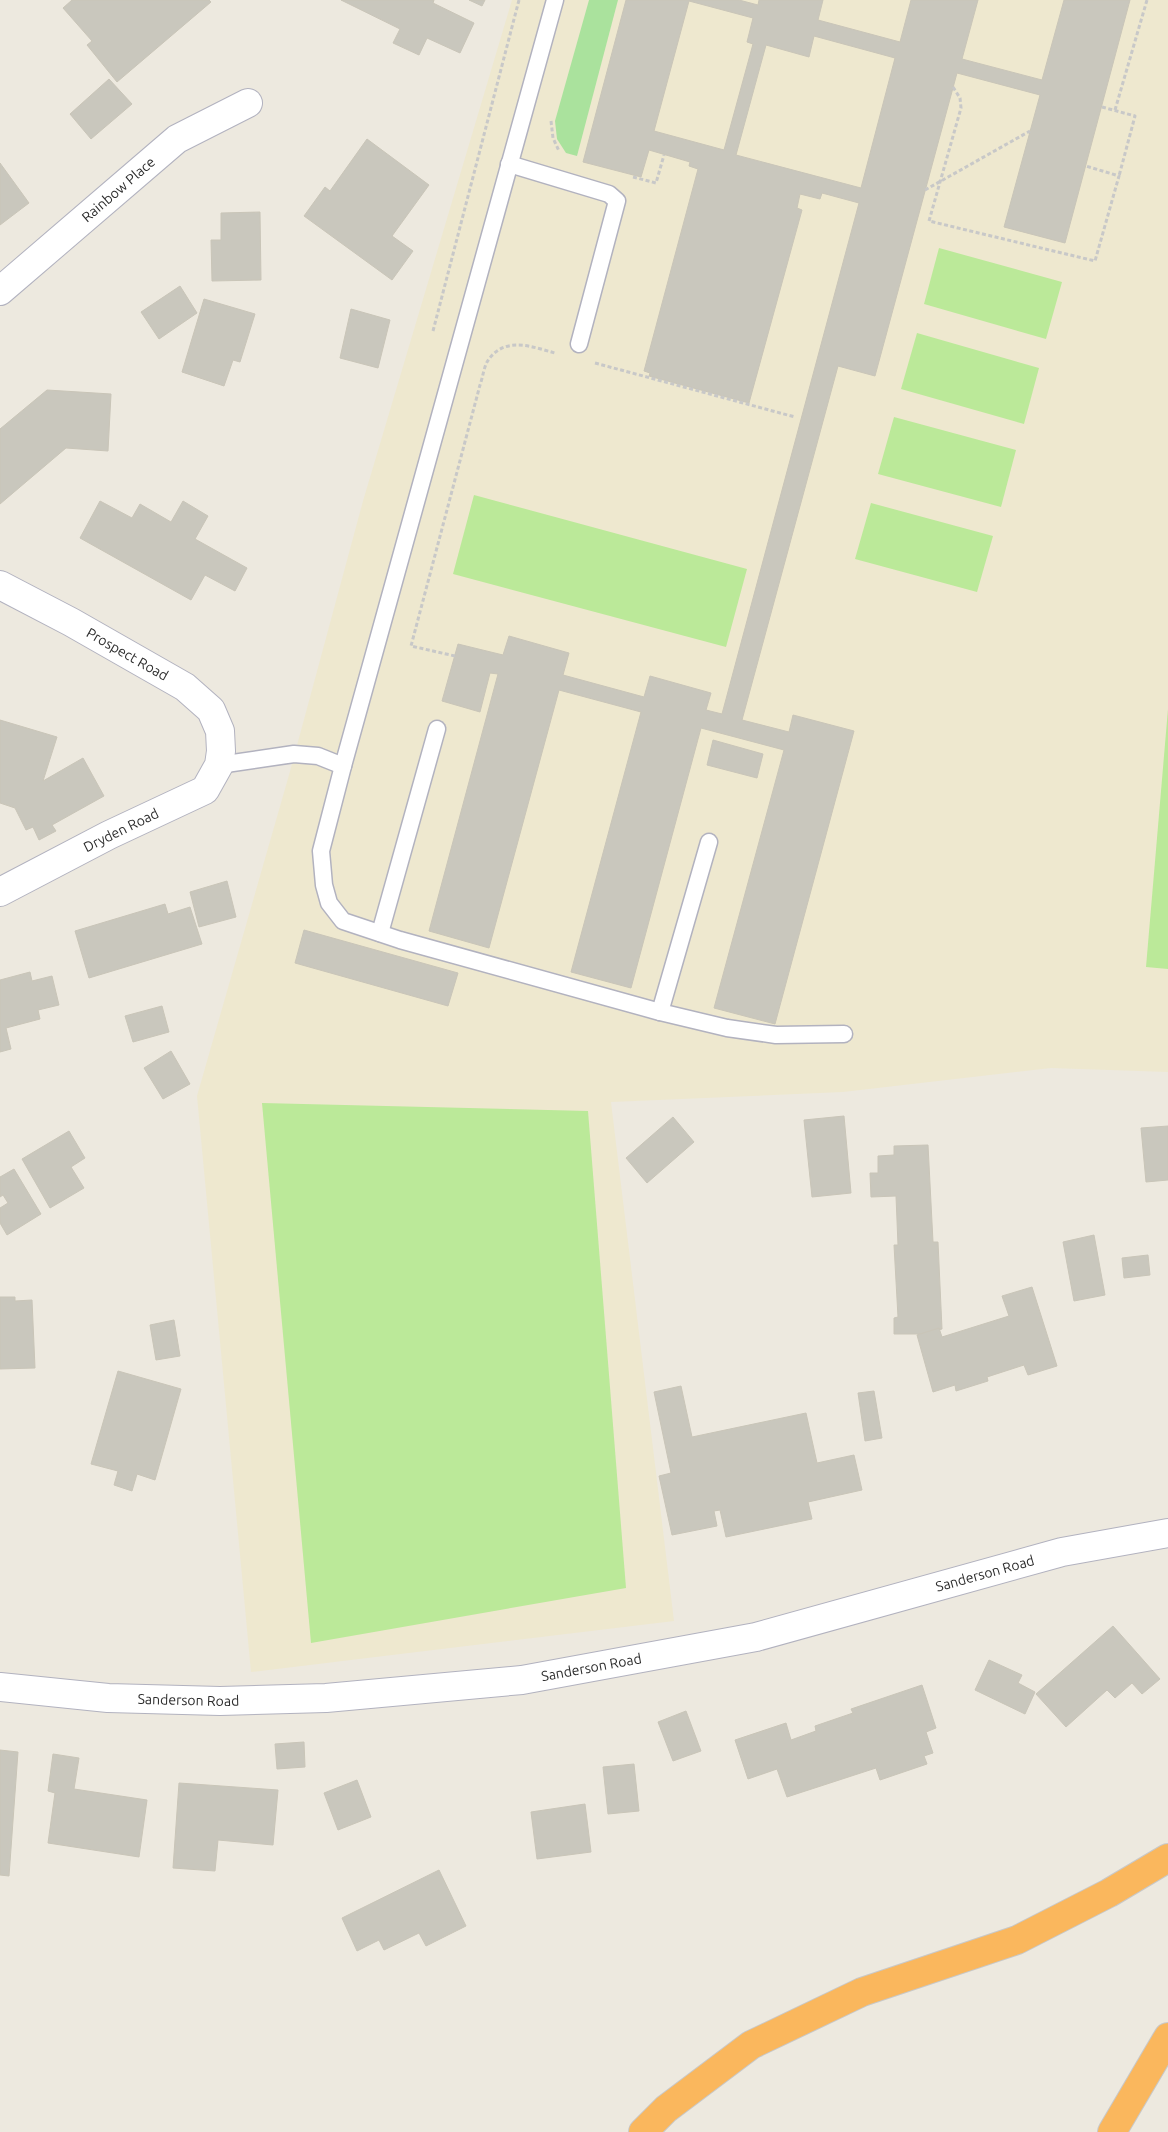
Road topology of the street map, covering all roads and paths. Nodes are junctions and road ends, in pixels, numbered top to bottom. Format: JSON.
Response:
{"nodes":[{"id":1,"x":555,"y":0,"type":"edge"},
{"id":2,"x":1147,"y":0,"type":"edge"},
{"id":3,"x":953,"y":88,"type":"dead end"},
{"id":4,"x":248,"y":103,"type":"dead end"},
{"id":5,"x":1102,"y":107,"type":"dead end"},
{"id":6,"x":1115,"y":110,"type":"junction"},
{"id":7,"x":553,"y":111,"type":"dead end"},
{"id":8,"x":1030,"y":131,"type":"dead end"},
{"id":9,"x":664,"y":154,"type":"dead end"},
{"id":10,"x":563,"y":159,"type":"dead end"},
{"id":11,"x":509,"y":164,"type":"junction"},
{"id":12,"x":1086,"y":166,"type":"dead end"},
{"id":13,"x":628,"y":176,"type":"dead end"},
{"id":14,"x":1119,"y":176,"type":"junction"},
{"id":15,"x":940,"y":182,"type":"junction"},
{"id":16,"x":925,"y":190,"type":"dead end"},
{"id":17,"x":0,"y":291,"type":"edge"},
{"id":18,"x":579,"y":344,"type":"dead end"},
{"id":19,"x":562,"y":354,"type":"dead end"},
{"id":20,"x":590,"y":362,"type":"dead end"},
{"id":21,"x":795,"y":417,"type":"dead end"},
{"id":22,"x":0,"y":584,"type":"edge"},
{"id":23,"x":454,"y":656,"type":"dead end"},
{"id":24,"x":436,"y":729,"type":"dead end"},
{"id":25,"x":220,"y":758,"type":"junction"},
{"id":26,"x":343,"y":766,"type":"junction"},
{"id":27,"x":709,"y":842,"type":"dead end"},
{"id":28,"x":0,"y":892,"type":"edge"},
{"id":29,"x":380,"y":933,"type":"junction"},
{"id":30,"x":660,"y":1012,"type":"junction"},
{"id":31,"x":844,"y":1034,"type":"dead end"},
{"id":32,"x":1168,"y":1533,"type":"edge"},
{"id":33,"x":0,"y":1688,"type":"edge"},
{"id":34,"x":1168,"y":1858,"type":"edge"},
{"id":35,"x":1168,"y":2037,"type":"edge"},
{"id":36,"x":643,"y":2132,"type":"edge"},
{"id":37,"x":1112,"y":2132,"type":"edge"}],
"edges":[{"from":1,"to":11,"type":"lane"},
{"from":2,"to":6,"type":"path"},
{"from":3,"to":15,"type":"path"},
{"from":4,"to":17,"type":"street","name":"Rainbow Place"},
{"from":5,"to":6,"type":"path"},
{"from":6,"to":14,"type":"path"},
{"from":7,"to":10,"type":"path"},
{"from":8,"to":15,"type":"path"},
{"from":9,"to":13,"type":"path"},
{"from":11,"to":18,"type":"lane"},
{"from":11,"to":26,"type":"lane"},
{"from":12,"to":14,"type":"path"},
{"from":14,"to":15,"type":"path"},
{"from":15,"to":16,"type":"path"},
{"from":19,"to":23,"type":"path"},
{"from":20,"to":21,"type":"path"},
{"from":22,"to":25,"type":"street","name":"Prospect Road"},
{"from":24,"to":29,"type":"lane"},
{"from":25,"to":26,"type":"lane"},
{"from":25,"to":28,"type":"street","name":"Dryden Road"},
{"from":26,"to":29,"type":"lane"},
{"from":27,"to":30,"type":"lane"},
{"from":29,"to":30,"type":"lane"},
{"from":30,"to":31,"type":"lane"},
{"from":32,"to":33,"type":"street","name":"Sanderson Road"},
{"from":34,"to":36,"type":"highway"},
{"from":35,"to":37,"type":"highway"}]}
